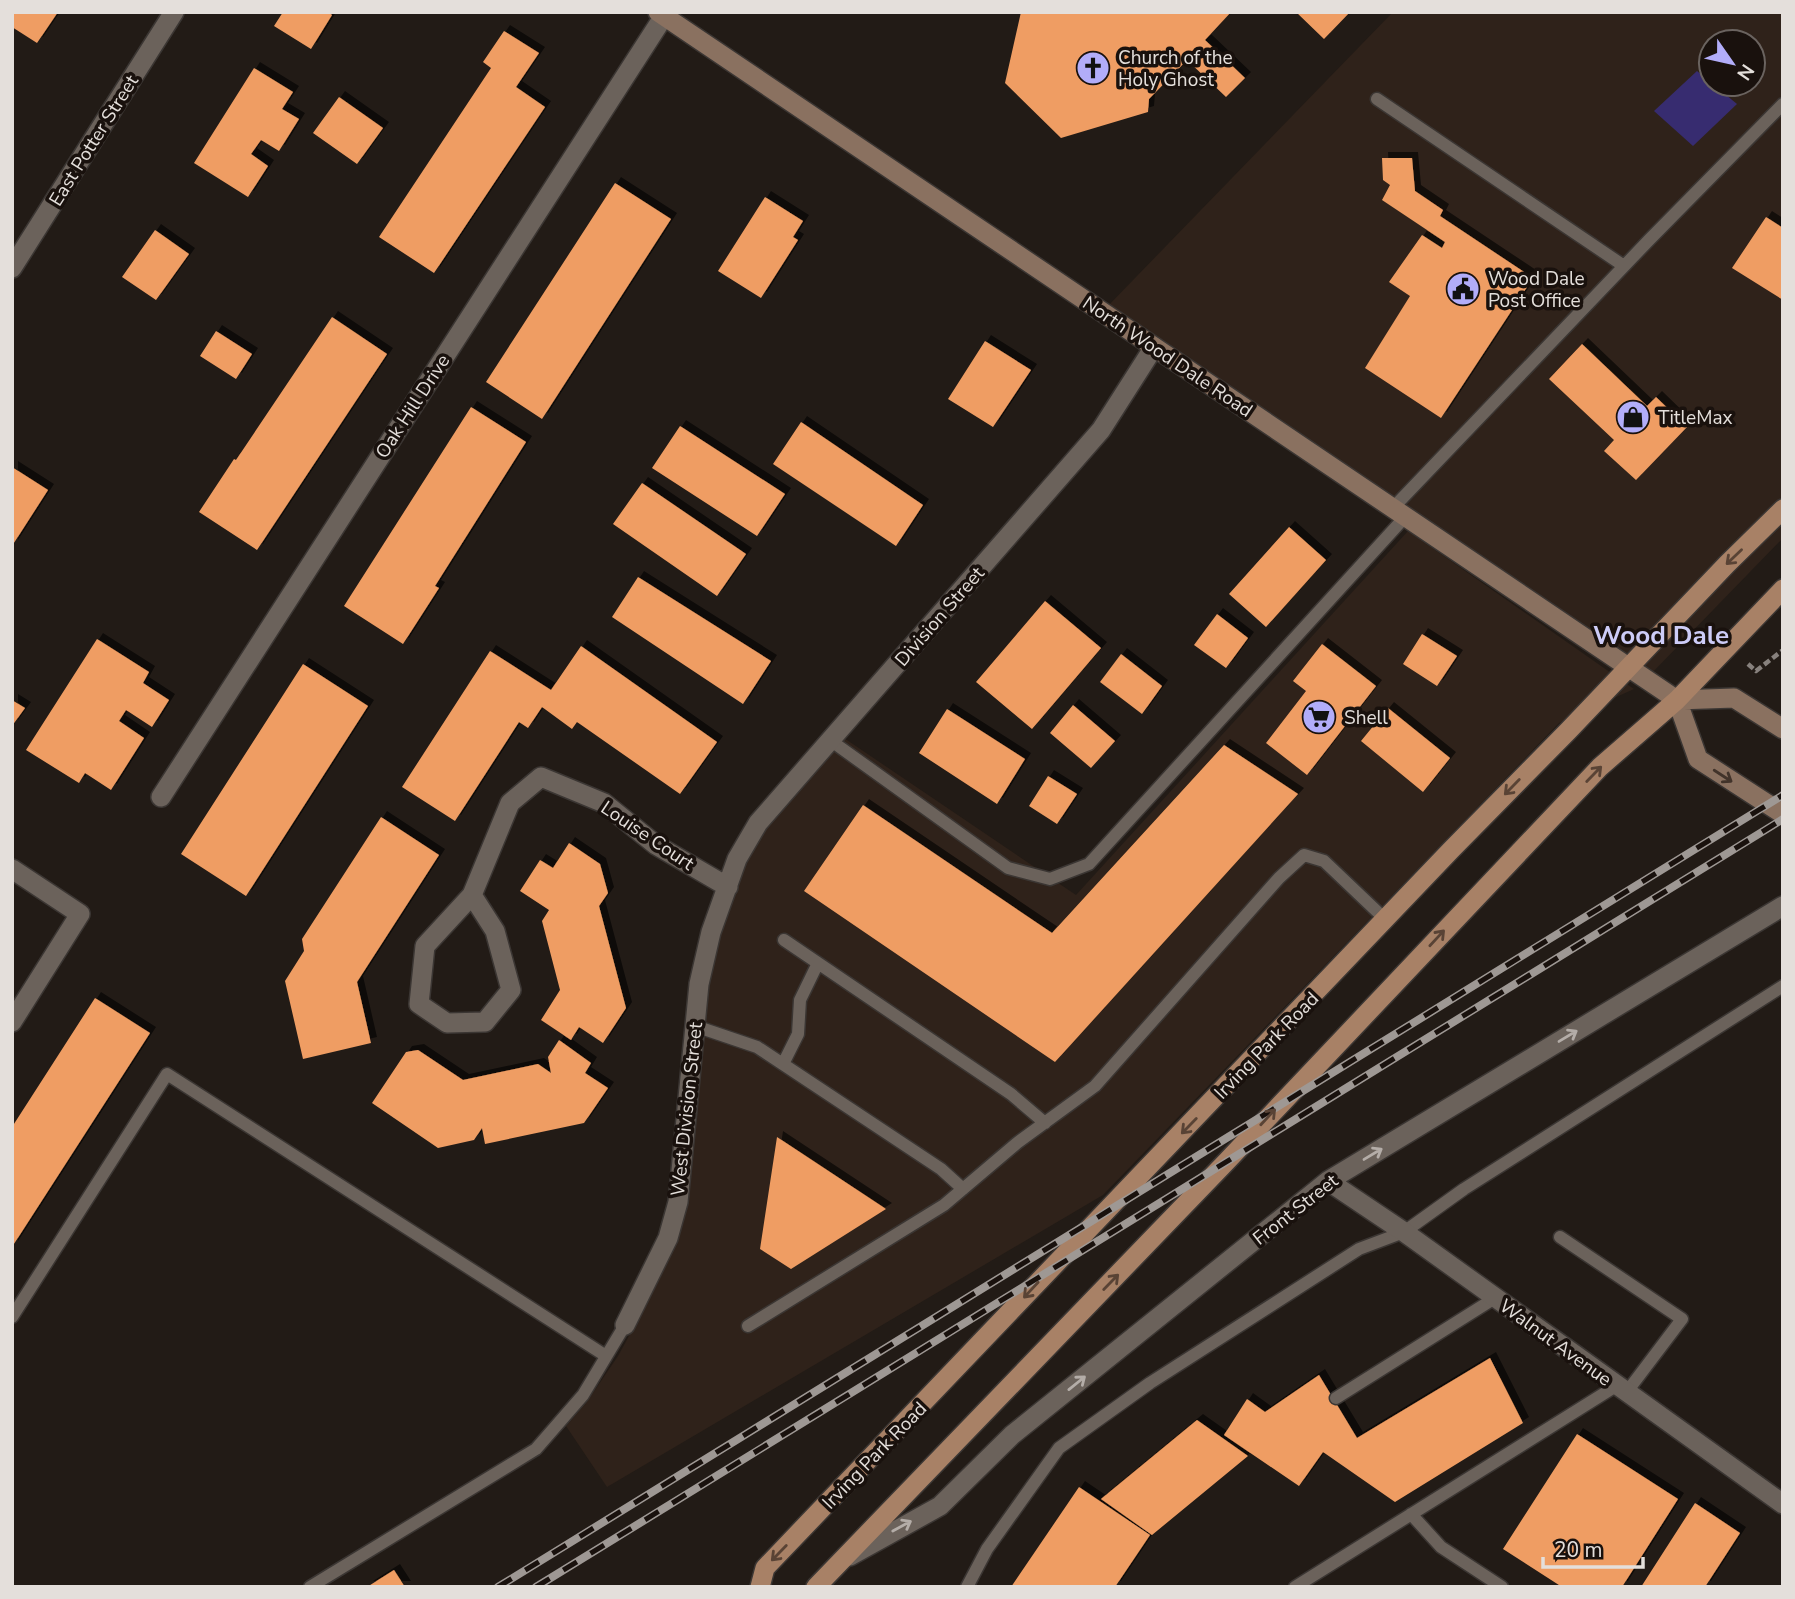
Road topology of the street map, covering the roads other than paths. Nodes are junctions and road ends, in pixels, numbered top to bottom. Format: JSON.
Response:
{"nodes":[{"id":1,"x":174,"y":12,"type":"edge"},
{"id":2,"x":661,"y":14,"type":"edge"},
{"id":3,"x":1377,"y":99,"type":"dead end"},
{"id":4,"x":1783,"y":104,"type":"edge"},
{"id":5,"x":1624,"y":266,"type":"junction"},
{"id":6,"x":12,"y":268,"type":"edge"},
{"id":7,"x":1154,"y":347,"type":"junction"},
{"id":8,"x":1783,"y":509,"type":"edge"},
{"id":9,"x":1399,"y":512,"type":"junction"},
{"id":10,"x":1783,"y":589,"type":"edge"},
{"id":11,"x":1628,"y":667,"type":"junction"},
{"id":12,"x":1677,"y":700,"type":"junction"},
{"id":13,"x":1783,"y":729,"type":"edge"},
{"id":14,"x":830,"y":740,"type":"junction"},
{"id":15,"x":161,"y":797,"type":"dead end"},
{"id":16,"x":1783,"y":814,"type":"edge"},
{"id":17,"x":12,"y":869,"type":"edge"},
{"id":18,"x":728,"y":887,"type":"junction"},
{"id":19,"x":472,"y":895,"type":"junction"},
{"id":20,"x":1783,"y":906,"type":"edge"},
{"id":21,"x":1387,"y":920,"type":"junction"},
{"id":22,"x":784,"y":940,"type":"dead end"},
{"id":23,"x":818,"y":963,"type":"junction"},
{"id":24,"x":1783,"y":986,"type":"edge"},
{"id":25,"x":12,"y":1022,"type":"edge"},
{"id":26,"x":695,"y":1026,"type":"junction"},
{"id":27,"x":783,"y":1064,"type":"junction"},
{"id":28,"x":1045,"y":1123,"type":"junction"},
{"id":29,"x":1328,"y":1181,"type":"junction"},
{"id":30,"x":963,"y":1189,"type":"junction"},
{"id":31,"x":1404,"y":1232,"type":"junction"},
{"id":32,"x":1560,"y":1237,"type":"dead end"},
{"id":33,"x":1495,"y":1298,"type":"junction"},
{"id":34,"x":12,"y":1317,"type":"edge"},
{"id":35,"x":625,"y":1325,"type":"joint"},
{"id":36,"x":748,"y":1326,"type":"dead end"},
{"id":37,"x":606,"y":1356,"type":"junction"},
{"id":38,"x":1621,"y":1389,"type":"junction"},
{"id":39,"x":1336,"y":1398,"type":"dead end"},
{"id":40,"x":1783,"y":1504,"type":"edge"},
{"id":41,"x":1411,"y":1514,"type":"junction"},
{"id":42,"x":843,"y":1559,"type":"junction"},
{"id":43,"x":310,"y":1587,"type":"edge"},
{"id":44,"x":760,"y":1587,"type":"edge"},
{"id":45,"x":816,"y":1587,"type":"edge"},
{"id":46,"x":967,"y":1587,"type":"edge"},
{"id":47,"x":1294,"y":1587,"type":"edge"},
{"id":48,"x":1502,"y":1587,"type":"edge"}],
"edges":[{"from":1,"to":6,"type":"street","name":"East Potter Street"},
{"from":2,"to":7,"type":"main road","name":"North Wood Dale Road"},
{"from":2,"to":15,"type":"street","name":"Oak Hill Drive"},
{"from":3,"to":5,"type":"lane"},
{"from":4,"to":5,"type":"lane"},
{"from":5,"to":9,"type":"lane"},
{"from":7,"to":9,"type":"main road","name":"North Wood Dale Road"},
{"from":7,"to":14,"type":"street","name":"Division Street"},
{"from":8,"to":11,"type":"main road","name":"Irving Park Road","one_way":true},
{"from":9,"to":11,"type":"main road","name":"North Wood Dale Road"},
{"from":9,"to":14,"type":"lane"},
{"from":10,"to":12,"type":"main road"},
{"from":11,"to":12,"type":"main road","name":"North Wood Dale Road"},
{"from":11,"to":21,"type":"main road","name":"Irving Park Road","one_way":true},
{"from":12,"to":13,"type":"main road"},
{"from":12,"to":16,"type":"main road","one_way":true},
{"from":42,"to":12,"type":"main road","one_way":true},
{"from":14,"to":18,"type":"street","name":"Division Street"},
{"from":17,"to":25,"type":"street"},
{"from":18,"to":19,"type":"street","name":"Louise Court"},
{"from":18,"to":26,"type":"street","name":"West Division Street"},
{"from":19,"to":19,"type":"street","name":"Louise Court"},
{"from":29,"to":20,"type":"street","name":"Front Street","one_way":true},
{"from":21,"to":28,"type":"lane"},
{"from":21,"to":44,"type":"main road","name":"Irving Park Road","one_way":true},
{"from":22,"to":23,"type":"lane"},
{"from":23,"to":27,"type":"lane"},
{"from":23,"to":28,"type":"lane"},
{"from":24,"to":31,"type":"lane"},
{"from":26,"to":27,"type":"lane"},
{"from":26,"to":35,"type":"street","name":"West Division Street"},
{"from":27,"to":30,"type":"lane"},
{"from":28,"to":30,"type":"lane"},
{"from":29,"to":31,"type":"street","name":"Walnut Avenue"},
{"from":42,"to":29,"type":"street","name":"Front Street","one_way":true},
{"from":30,"to":36,"type":"lane"},
{"from":31,"to":33,"type":"street","name":"Walnut Avenue"},
{"from":31,"to":46,"type":"lane"},
{"from":32,"to":38,"type":"lane"},
{"from":33,"to":38,"type":"street","name":"Walnut Avenue"},
{"from":33,"to":39,"type":"lane"},
{"from":34,"to":37,"type":"lane"},
{"from":35,"to":37,"type":"lane"},
{"from":37,"to":43,"type":"lane"},
{"from":38,"to":40,"type":"street","name":"Walnut Avenue"},
{"from":38,"to":41,"type":"lane"},
{"from":41,"to":47,"type":"lane"},
{"from":41,"to":48,"type":"lane"},
{"from":42,"to":45,"type":"main road"}]}
